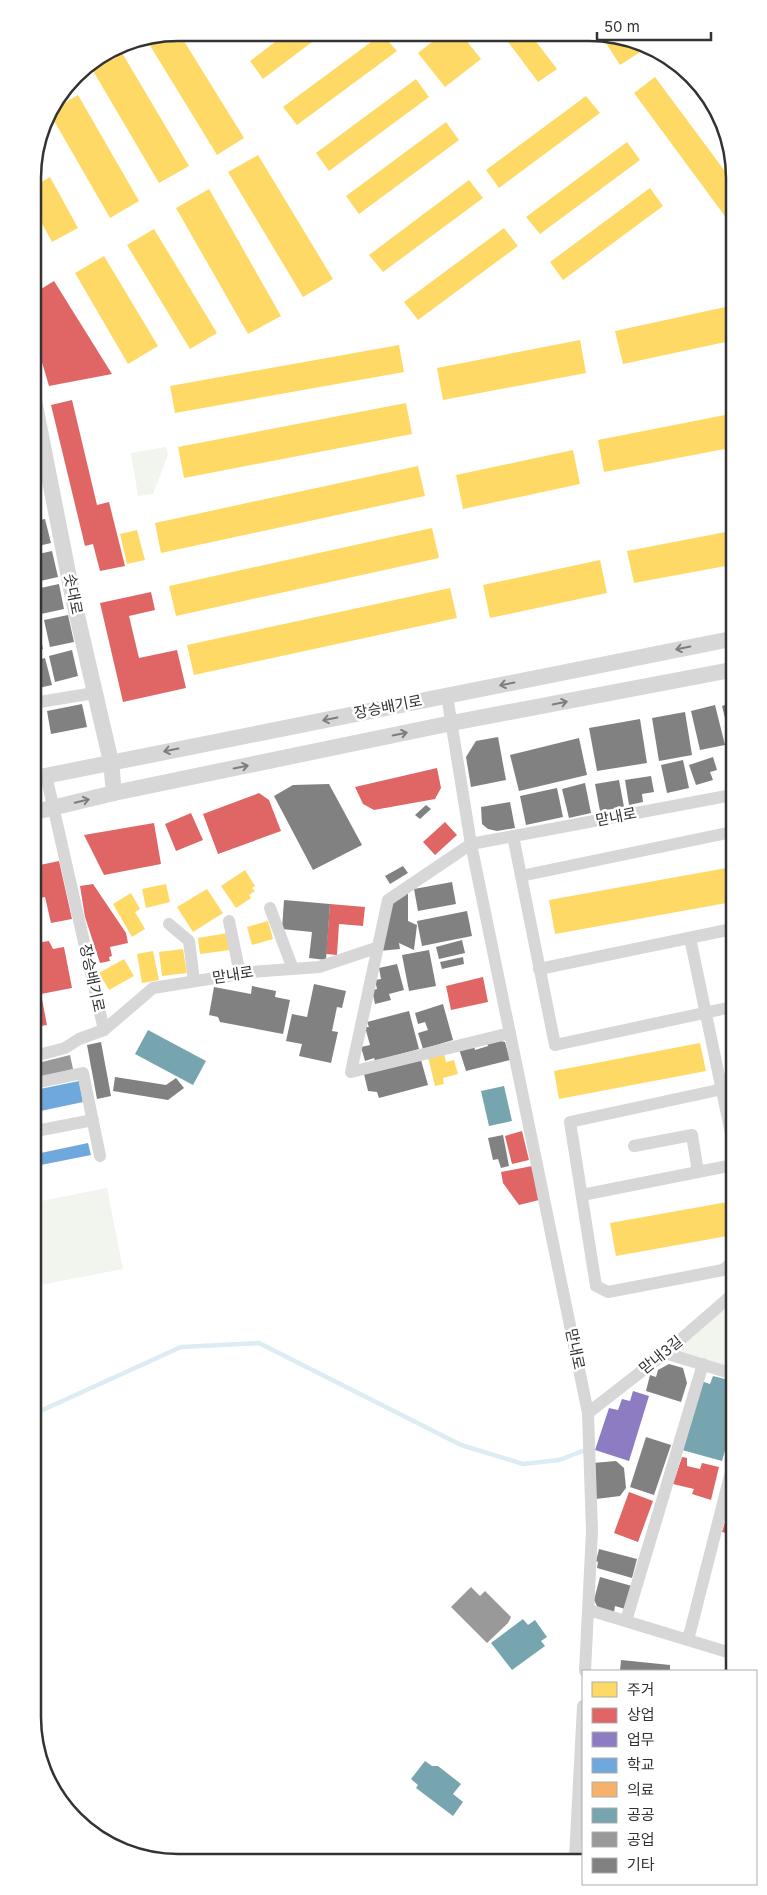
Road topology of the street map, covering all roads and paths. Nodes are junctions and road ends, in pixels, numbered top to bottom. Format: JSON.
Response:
{"nodes":[{"id":1,"x":42,"y":471,"type":"edge"},
{"id":2,"x":726,"y":640,"type":"edge"},
{"id":3,"x":726,"y":671,"type":"edge"},
{"id":4,"x":94,"y":693,"type":"junction"},
{"id":5,"x":447,"y":696,"type":"junction"},
{"id":6,"x":42,"y":702,"type":"edge"},
{"id":7,"x":452,"y":723,"type":"junction"},
{"id":8,"x":111,"y":762,"type":"junction"},
{"id":9,"x":42,"y":777,"type":"edge"},
{"id":10,"x":42,"y":781,"type":"edge"},
{"id":11,"x":114,"y":793,"type":"junction"},
{"id":12,"x":726,"y":796,"type":"edge"},
{"id":13,"x":53,"y":808,"type":"junction"},
{"id":14,"x":42,"y":811,"type":"edge"},
{"id":15,"x":726,"y":833,"type":"edge"},
{"id":16,"x":513,"y":836,"type":"junction"},
{"id":17,"x":471,"y":844,"type":"junction"},
{"id":18,"x":521,"y":876,"type":"junction"},
{"id":19,"x":270,"y":908,"type":"dead end"},
{"id":20,"x":230,"y":921,"type":"dead end"},
{"id":21,"x":169,"y":924,"type":"dead end"},
{"id":22,"x":726,"y":930,"type":"edge"},
{"id":23,"x":690,"y":938,"type":"junction"},
{"id":24,"x":376,"y":948,"type":"junction"},
{"id":25,"x":293,"y":969,"type":"junction"},
{"id":26,"x":539,"y":969,"type":"junction"},
{"id":27,"x":240,"y":974,"type":"junction"},
{"id":28,"x":194,"y":981,"type":"junction"},
{"id":29,"x":725,"y":1008,"type":"edge"},
{"id":30,"x":706,"y":1012,"type":"junction"},
{"id":31,"x":104,"y":1030,"type":"junction"},
{"id":32,"x":510,"y":1033,"type":"junction"},
{"id":33,"x":41,"y":1054,"type":"edge"},
{"id":34,"x":41,"y":1082,"type":"edge"},
{"id":35,"x":725,"y":1082,"type":"edge"},
{"id":36,"x":725,"y":1088,"type":"edge"},
{"id":37,"x":93,"y":1120,"type":"junction"},
{"id":38,"x":41,"y":1130,"type":"edge"},
{"id":39,"x":634,"y":1146,"type":"dead end"},
{"id":40,"x":100,"y":1156,"type":"dead end"},
{"id":41,"x":725,"y":1167,"type":"edge"},
{"id":42,"x":698,"y":1172,"type":"junction"},
{"id":43,"x":582,"y":1195,"type":"junction"},
{"id":44,"x":725,"y":1268,"type":"edge"},
{"id":45,"x":725,"y":1301,"type":"edge"},
{"id":46,"x":665,"y":1352,"type":"junction"},
{"id":47,"x":703,"y":1364,"type":"junction"},
{"id":48,"x":725,"y":1371,"type":"edge"},
{"id":49,"x":588,"y":1413,"type":"junction"},
{"id":50,"x":725,"y":1498,"type":"edge"},
{"id":51,"x":589,"y":1610,"type":"junction"},
{"id":52,"x":626,"y":1621,"type":"junction"},
{"id":53,"x":688,"y":1640,"type":"junction"},
{"id":54,"x":725,"y":1651,"type":"edge"},
{"id":55,"x":585,"y":1670,"type":"edge"},
{"id":56,"x":582,"y":1725,"type":"edge"},
{"id":57,"x":575,"y":1854,"type":"edge"}],
"edges":[{"from":1,"to":4,"type":"street","name":"솟대로"},
{"from":2,"to":5,"type":"street","name":"장승배기로","one_way":true},
{"from":7,"to":3,"type":"street","name":"장승배기로","one_way":true},
{"from":4,"to":6,"type":"street"},
{"from":4,"to":8,"type":"street","name":"솟대로"},
{"from":5,"to":7,"type":"street","name":"맏내로"},
{"from":5,"to":8,"type":"street","name":"장승배기로","one_way":true},
{"from":11,"to":7,"type":"street","name":"장승배기로","one_way":true},
{"from":7,"to":17,"type":"street","name":"맏내로"},
{"from":8,"to":9,"type":"street","name":"장승배기로"},
{"from":8,"to":11,"type":"street","name":"솟대로"},
{"from":10,"to":13,"type":"street","name":"장승배기로"},
{"from":13,"to":11,"type":"street","name":"장승배기로","one_way":true},
{"from":12,"to":16,"type":"street","name":"맏내로"},
{"from":13,"to":14,"type":"street","name":"장승배기로"},
{"from":13,"to":31,"type":"street","name":"장승배기로"},
{"from":15,"to":18,"type":"street"},
{"from":16,"to":17,"type":"street","name":"맏내로"},
{"from":16,"to":18,"type":"street"},
{"from":17,"to":24,"type":"street","name":"맏내로"},
{"from":17,"to":32,"type":"street","name":"맏내로"},
{"from":18,"to":26,"type":"street"},
{"from":19,"to":25,"type":"street"},
{"from":20,"to":27,"type":"street"},
{"from":21,"to":28,"type":"street"},
{"from":22,"to":23,"type":"street"},
{"from":23,"to":26,"type":"street"},
{"from":23,"to":30,"type":"street"},
{"from":24,"to":25,"type":"street","name":"맏내로"},
{"from":24,"to":32,"type":"street","name":"맏내로"},
{"from":25,"to":27,"type":"street","name":"맏내로"},
{"from":26,"to":30,"type":"street"},
{"from":27,"to":28,"type":"street","name":"맏내로"},
{"from":28,"to":31,"type":"street","name":"맏내로"},
{"from":29,"to":30,"type":"street"},
{"from":30,"to":35,"type":"street"},
{"from":31,"to":33,"type":"street"},
{"from":32,"to":49,"type":"street","name":"맏내로"},
{"from":34,"to":37,"type":"street"},
{"from":36,"to":43,"type":"street"},
{"from":37,"to":38,"type":"street"},
{"from":37,"to":40,"type":"street"},
{"from":39,"to":42,"type":"street"},
{"from":41,"to":42,"type":"street"},
{"from":42,"to":43,"type":"street"},
{"from":43,"to":44,"type":"street"},
{"from":45,"to":46,"type":"street","name":"맏내3길"},
{"from":46,"to":47,"type":"street"},
{"from":46,"to":49,"type":"street","name":"맏내3길"},
{"from":47,"to":48,"type":"street"},
{"from":47,"to":52,"type":"street"},
{"from":49,"to":51,"type":"street","name":"맏내로"},
{"from":50,"to":53,"type":"street"},
{"from":51,"to":52,"type":"street"},
{"from":51,"to":55,"type":"street","name":"맏내로"},
{"from":52,"to":53,"type":"street"},
{"from":53,"to":54,"type":"street"},
{"from":56,"to":57,"type":"street"}]}
